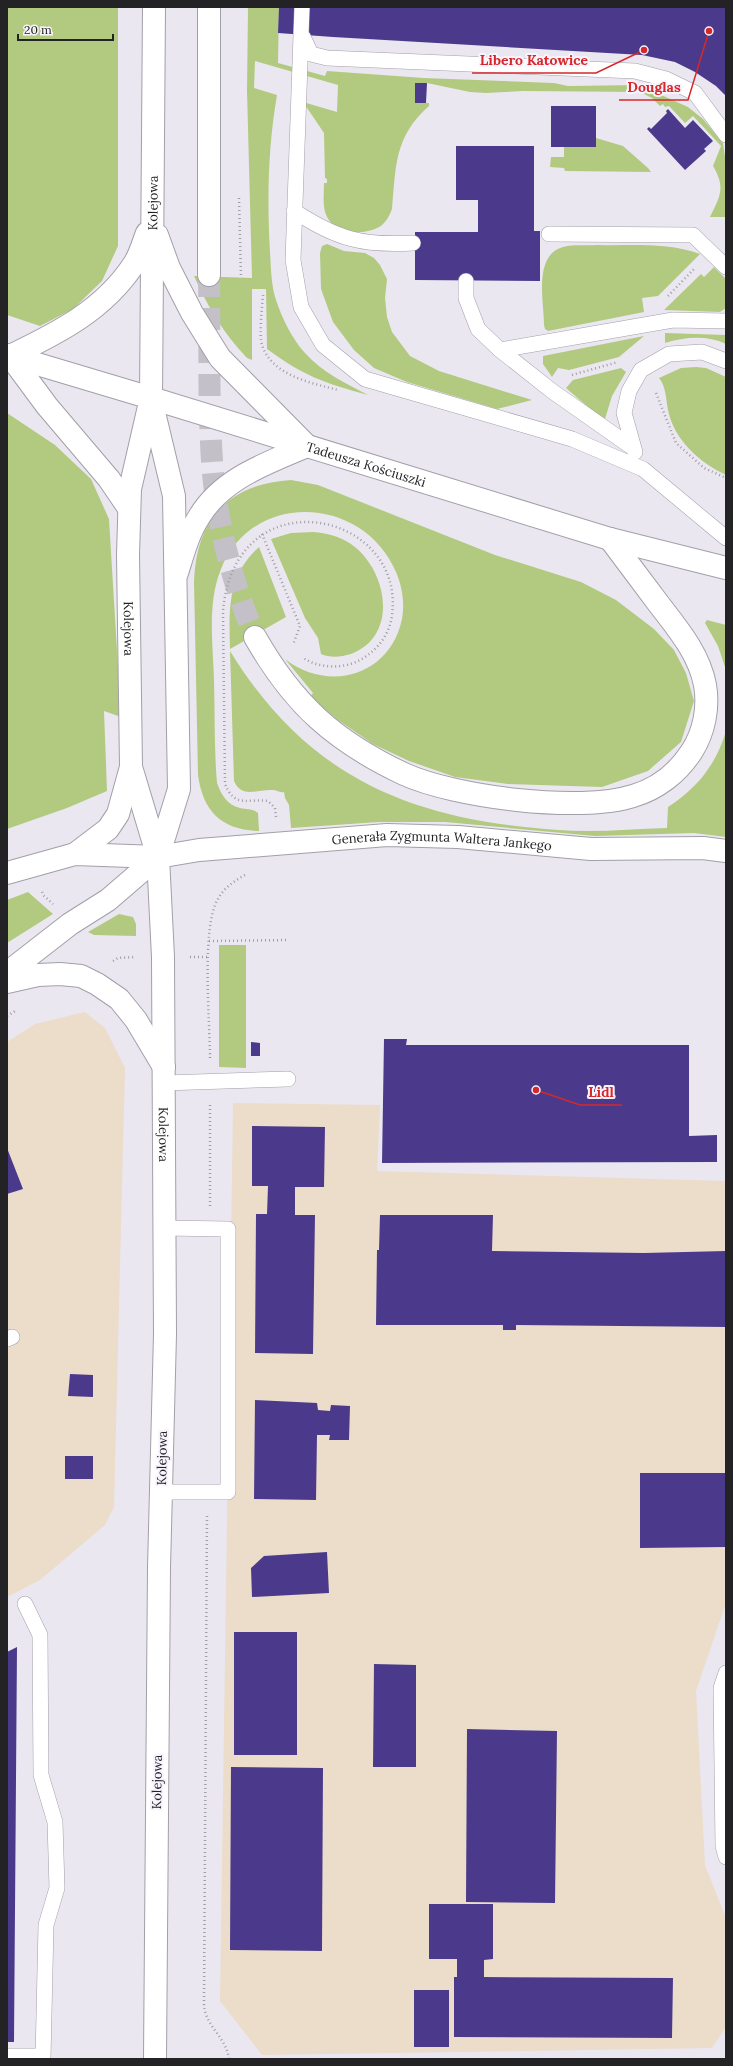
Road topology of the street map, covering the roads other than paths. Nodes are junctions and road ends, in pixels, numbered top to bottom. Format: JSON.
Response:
{"nodes":[{"id":1,"x":154,"y":7,"type":"edge"},
{"id":2,"x":210,"y":7,"type":"edge"},
{"id":3,"x":302,"y":7,"type":"edge"},
{"id":4,"x":302,"y":34,"type":"junction"},
{"id":5,"x":726,"y":135,"type":"edge"},
{"id":6,"x":294,"y":211,"type":"junction"},
{"id":7,"x":152,"y":220,"type":"junction"},
{"id":8,"x":549,"y":234,"type":"dead end"},
{"id":9,"x":413,"y":243,"type":"dead end"},
{"id":10,"x":726,"y":267,"type":"edge"},
{"id":11,"x":209,"y":275,"type":"tunnel mouth"},
{"id":12,"x":466,"y":281,"type":"dead end"},
{"id":13,"x":726,"y":321,"type":"edge"},
{"id":14,"x":500,"y":350,"type":"junction"},
{"id":15,"x":8,"y":356,"type":"edge"},
{"id":16,"x":726,"y":361,"type":"edge"},
{"id":17,"x":151,"y":399,"type":"junction"},
{"id":18,"x":307,"y":446,"type":"junction"},
{"id":19,"x":633,"y":448,"type":"junction"},
{"id":20,"x":644,"y":469,"type":"junction"},
{"id":21,"x":128,"y":508,"type":"junction"},
{"id":22,"x":726,"y":538,"type":"edge"},
{"id":23,"x":610,"y":539,"type":"junction"},
{"id":24,"x":726,"y":568,"type":"edge"},
{"id":25,"x":176,"y":576,"type":"junction"},
{"id":26,"x":255,"y":637,"type":"tunnel mouth"},
{"id":27,"x":131,"y":767,"type":"junction"},
{"id":28,"x":726,"y":851,"type":"edge"},
{"id":29,"x":75,"y":854,"type":"junction"},
{"id":30,"x":158,"y":857,"type":"junction"},
{"id":31,"x":7,"y":873,"type":"edge"},
{"id":32,"x":7,"y":973,"type":"edge"},
{"id":33,"x":7,"y":982,"type":"edge"},
{"id":34,"x":164,"y":1075,"type":"junction"},
{"id":35,"x":288,"y":1079,"type":"dead end"},
{"id":36,"x":164,"y":1228,"type":"junction"},
{"id":37,"x":161,"y":1492,"type":"junction"},
{"id":38,"x":25,"y":1604,"type":"dead end"},
{"id":39,"x":726,"y":1673,"type":"edge"},
{"id":40,"x":726,"y":1857,"type":"edge"},
{"id":41,"x":7,"y":2056,"type":"edge"},
{"id":42,"x":43,"y":2057,"type":"edge"},
{"id":43,"x":155,"y":2059,"type":"edge"}],
"edges":[{"from":1,"to":7,"type":"main road","name":"Kolejowa"},
{"from":2,"to":11,"type":"main road"},
{"from":3,"to":4,"type":"lane"},
{"from":4,"to":5,"type":"lane"},
{"from":4,"to":6,"type":"lane"},
{"from":6,"to":9,"type":"lane"},
{"from":6,"to":20,"type":"lane"},
{"from":7,"to":15,"type":"main road"},
{"from":7,"to":17,"type":"main road","name":"Kolejowa"},
{"from":7,"to":18,"type":"main road"},
{"from":8,"to":10,"type":"lane"},
{"from":12,"to":14,"type":"lane"},
{"from":13,"to":14,"type":"lane"},
{"from":14,"to":19,"type":"lane"},
{"from":15,"to":17,"type":"main road","name":"Tadeusza Kościuszki"},
{"from":15,"to":21,"type":"main road"},
{"from":16,"to":19,"type":"lane"},
{"from":17,"to":18,"type":"main road","name":"Tadeusza Kościuszki"},
{"from":17,"to":21,"type":"main road","name":"Kolejowa"},
{"from":17,"to":25,"type":"main road","name":"Kolejowa"},
{"from":18,"to":23,"type":"main road","name":"Tadeusza Kościuszki"},
{"from":18,"to":25,"type":"main road"},
{"from":19,"to":20,"type":"lane"},
{"from":20,"to":22,"type":"lane"},
{"from":21,"to":27,"type":"main road","name":"Kolejowa"},
{"from":23,"to":24,"type":"main road","name":"Tadeusza Kościuszki"},
{"from":23,"to":26,"type":"main road"},
{"from":25,"to":30,"type":"main road","name":"Kolejowa"},
{"from":27,"to":29,"type":"main road"},
{"from":27,"to":30,"type":"main road","name":"Kolejowa"},
{"from":28,"to":30,"type":"main road","name":"Generała Zygmunta Waltera Jankego"},
{"from":29,"to":30,"type":"main road","name":"Generała Zygmunta Waltera Jankego"},
{"from":29,"to":31,"type":"main road","name":"Generała Zygmunta Waltera Jankego"},
{"from":30,"to":32,"type":"main road"},
{"from":30,"to":34,"type":"main road","name":"Kolejowa"},
{"from":33,"to":34,"type":"main road"},
{"from":34,"to":35,"type":"lane"},
{"from":34,"to":36,"type":"main road","name":"Kolejowa"},
{"from":36,"to":37,"type":"main road","name":"Kolejowa"},
{"from":36,"to":37,"type":"lane"},
{"from":37,"to":43,"type":"main road","name":"Kolejowa"},
{"from":38,"to":42,"type":"lane"},
{"from":39,"to":40,"type":"lane"},
{"from":41,"to":42,"type":"lane"}]}
